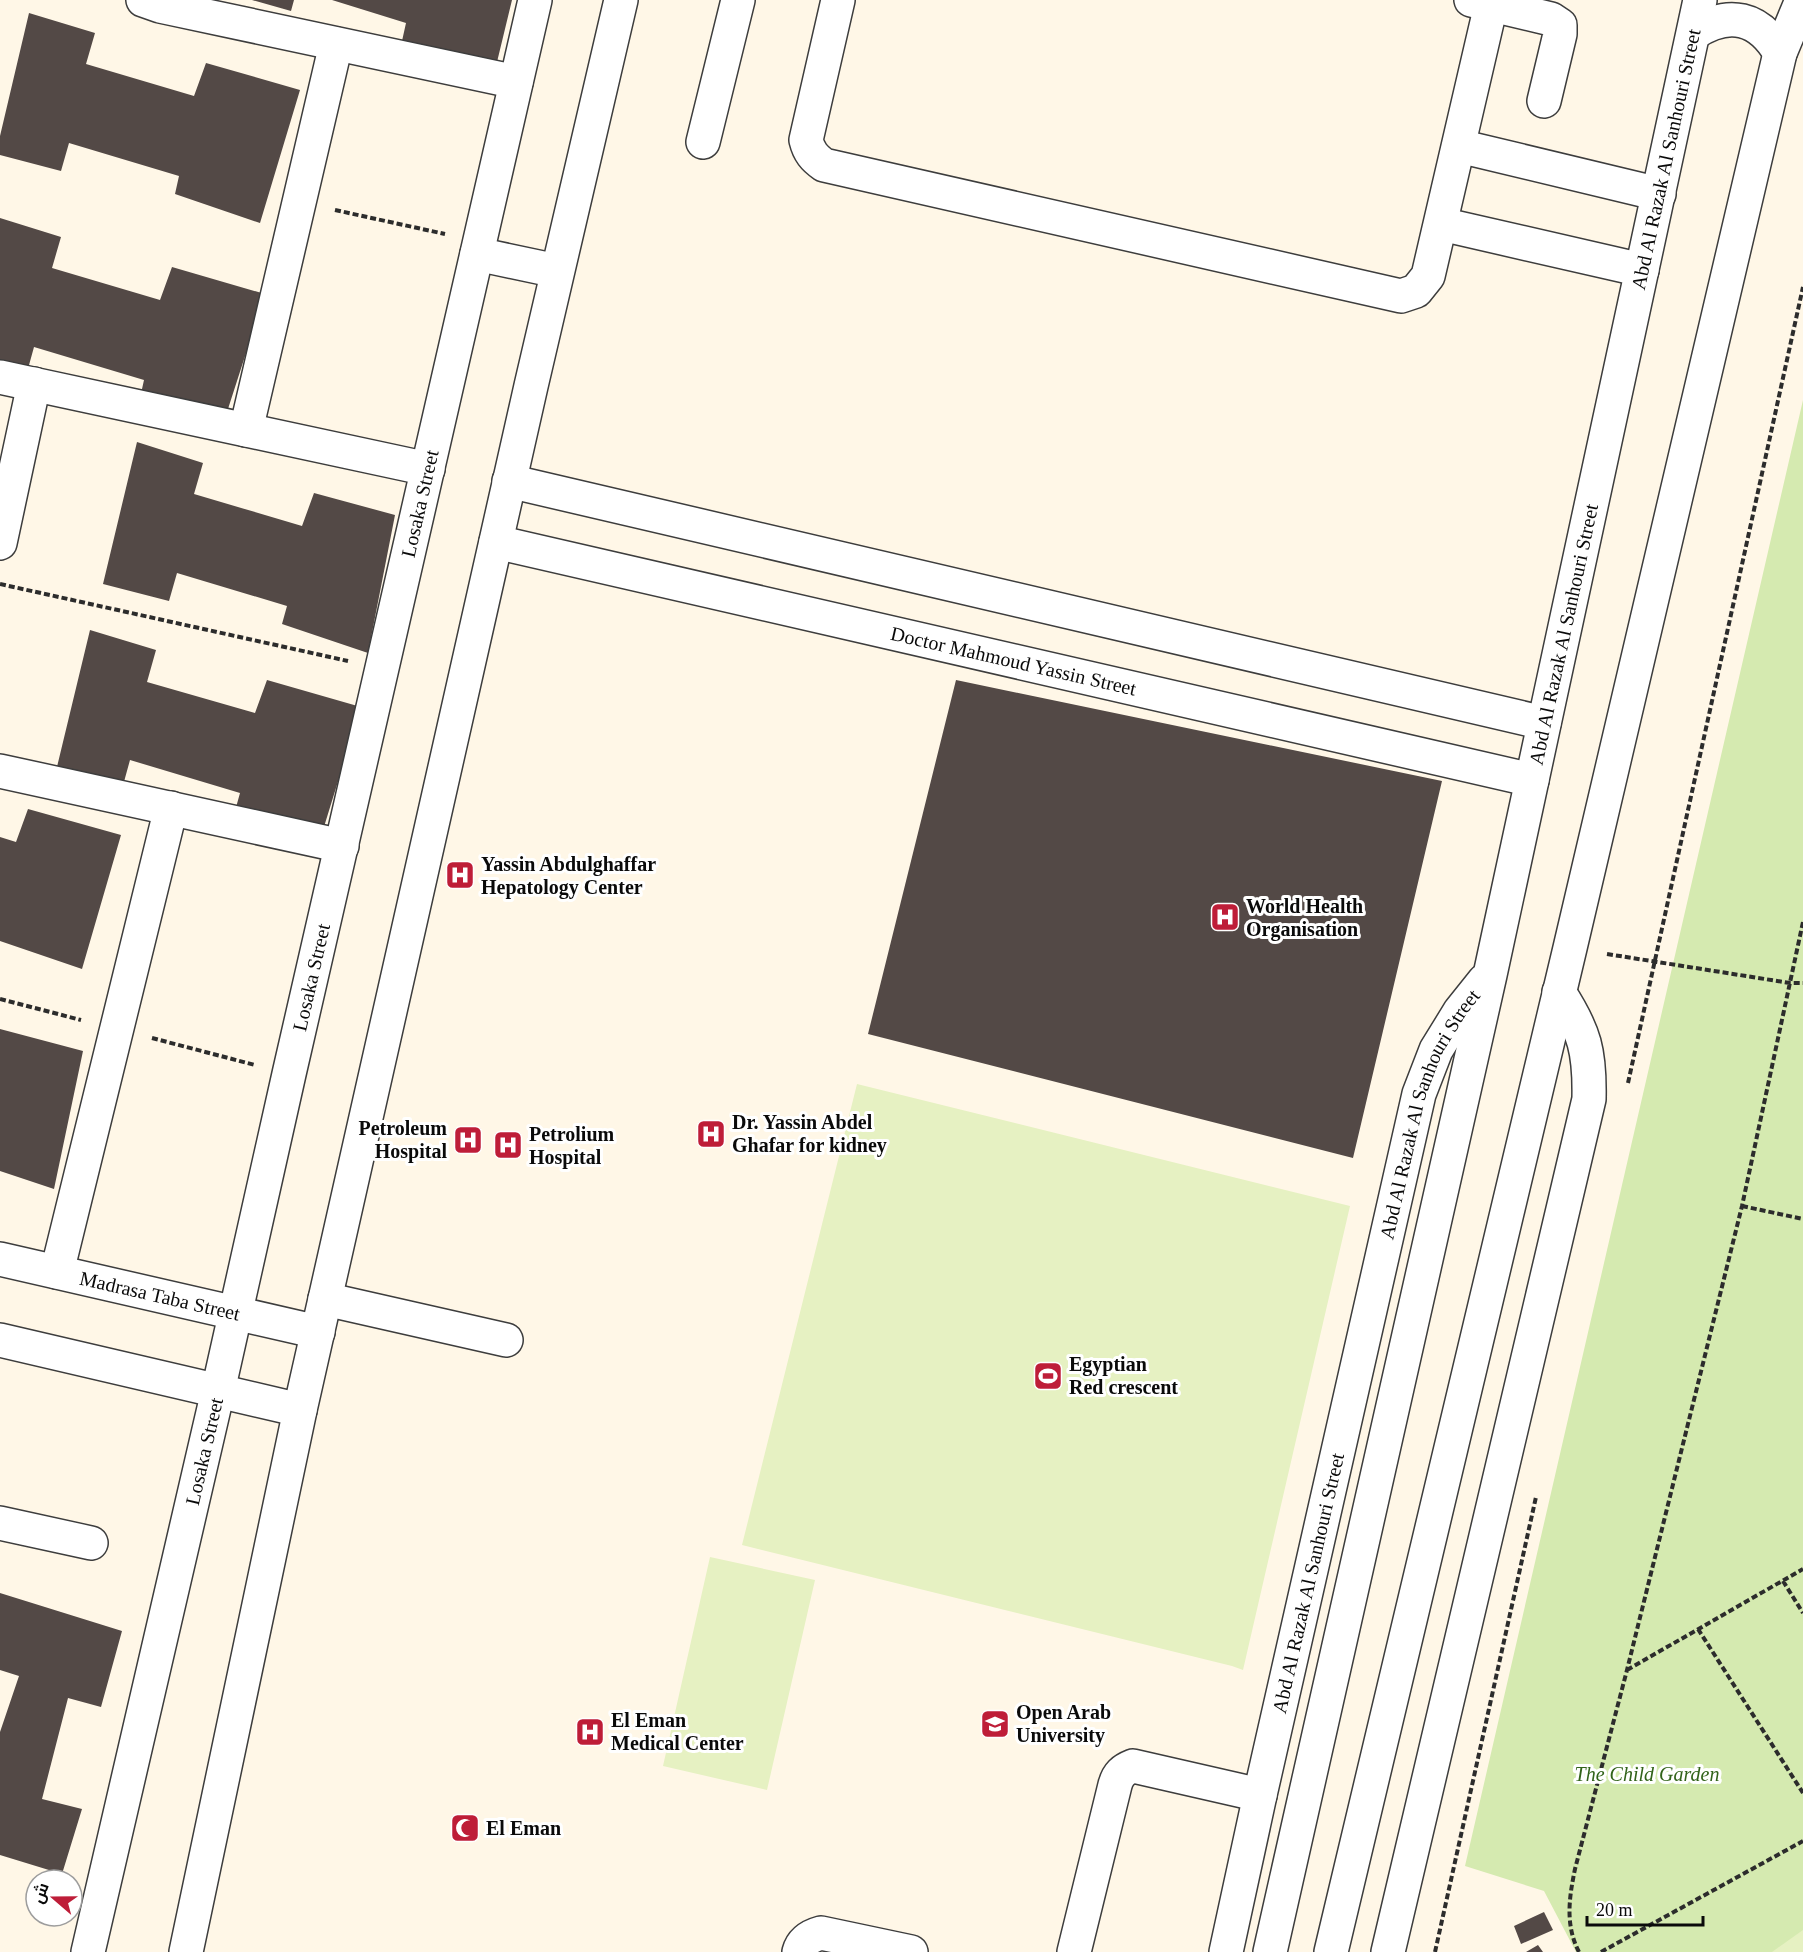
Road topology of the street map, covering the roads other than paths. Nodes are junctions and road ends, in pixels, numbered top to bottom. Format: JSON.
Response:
{"nodes":[{"id":1,"x":143,"y":0,"type":"edge"},
{"id":2,"x":535,"y":0,"type":"edge"},
{"id":3,"x":621,"y":0,"type":"edge"},
{"id":4,"x":738,"y":0,"type":"edge"},
{"id":5,"x":838,"y":0,"type":"edge"},
{"id":6,"x":1700,"y":0,"type":"edge"},
{"id":7,"x":1802,"y":0,"type":"edge"},
{"id":8,"x":1480,"y":2,"type":"edge"},
{"id":9,"x":1694,"y":33,"type":"junction"},
{"id":10,"x":336,"y":44,"type":"junction"},
{"id":11,"x":1780,"y":53,"type":"junction"},
{"id":12,"x":516,"y":82,"type":"junction"},
{"id":13,"x":1544,"y":101,"type":"dead end"},
{"id":14,"x":703,"y":142,"type":"dead end"},
{"id":15,"x":1459,"y":146,"type":"junction"},
{"id":16,"x":1659,"y":194,"type":"junction"},
{"id":17,"x":1441,"y":224,"type":"junction"},
{"id":18,"x":479,"y":248,"type":"junction"},
{"id":19,"x":1642,"y":270,"type":"junction"},
{"id":20,"x":557,"y":271,"type":"junction"},
{"id":21,"x":0,"y":377,"type":"edge"},
{"id":22,"x":34,"y":384,"type":"junction"},
{"id":23,"x":246,"y":430,"type":"junction"},
{"id":24,"x":428,"y":469,"type":"junction"},
{"id":25,"x":509,"y":481,"type":"junction"},
{"id":26,"x":496,"y":542,"type":"junction"},
{"id":27,"x":0,"y":543,"type":"edge"},
{"id":28,"x":1544,"y":723,"type":"junction"},
{"id":29,"x":0,"y":771,"type":"edge"},
{"id":30,"x":1532,"y":780,"type":"junction"},
{"id":31,"x":171,"y":808,"type":"junction"},
{"id":32,"x":342,"y":846,"type":"junction"},
{"id":33,"x":1490,"y":975,"type":"junction"},
{"id":34,"x":1559,"y":992,"type":"junction"},
{"id":35,"x":0,"y":1258,"type":"edge"},
{"id":36,"x":57,"y":1272,"type":"junction"},
{"id":37,"x":325,"y":1299,"type":"junction"},
{"id":38,"x":236,"y":1312,"type":"junction"},
{"id":39,"x":318,"y":1332,"type":"junction"},
{"id":40,"x":0,"y":1340,"type":"edge"},
{"id":41,"x":506,"y":1340,"type":"dead end"},
{"id":42,"x":218,"y":1391,"type":"junction"},
{"id":43,"x":300,"y":1410,"type":"junction"},
{"id":44,"x":0,"y":1523,"type":"edge"},
{"id":45,"x":92,"y":1543,"type":"dead end"},
{"id":46,"x":1260,"y":1795,"type":"junction"},
{"id":47,"x":88,"y":1952,"type":"edge"},
{"id":48,"x":186,"y":1952,"type":"edge"},
{"id":49,"x":799,"y":1952,"type":"edge"},
{"id":50,"x":911,"y":1952,"type":"edge"},
{"id":51,"x":1074,"y":1952,"type":"edge"},
{"id":52,"x":1226,"y":1952,"type":"edge"},
{"id":53,"x":1270,"y":1952,"type":"edge"},
{"id":54,"x":1331,"y":1952,"type":"edge"},
{"id":55,"x":1388,"y":1952,"type":"edge"}],
"edges":[{"from":1,"to":10,"type":"street"},
{"from":2,"to":12,"type":"street","name":"Losaka Street"},
{"from":3,"to":20,"type":"street"},
{"from":4,"to":14,"type":"street"},
{"from":5,"to":17,"type":"street"},
{"from":6,"to":9,"type":"street","name":"Abd Al Razak Al Sanhouri Street"},
{"from":7,"to":11,"type":"street"},
{"from":8,"to":13,"type":"street"},
{"from":8,"to":15,"type":"street"},
{"from":9,"to":11,"type":"street"},
{"from":9,"to":16,"type":"street","name":"Abd Al Razak Al Sanhouri Street"},
{"from":10,"to":12,"type":"street"},
{"from":10,"to":23,"type":"street"},
{"from":11,"to":34,"type":"street"},
{"from":12,"to":18,"type":"street","name":"Losaka Street"},
{"from":15,"to":16,"type":"street"},
{"from":15,"to":17,"type":"street"},
{"from":16,"to":19,"type":"street","name":"Abd Al Razak Al Sanhouri Street"},
{"from":17,"to":19,"type":"street"},
{"from":18,"to":20,"type":"street"},
{"from":18,"to":24,"type":"street","name":"Losaka Street"},
{"from":19,"to":28,"type":"street","name":"Abd Al Razak Al Sanhouri Street"},
{"from":20,"to":25,"type":"street"},
{"from":21,"to":22,"type":"street"},
{"from":22,"to":23,"type":"street"},
{"from":22,"to":27,"type":"street"},
{"from":23,"to":24,"type":"street"},
{"from":24,"to":32,"type":"street","name":"Losaka Street"},
{"from":25,"to":26,"type":"street"},
{"from":25,"to":28,"type":"street"},
{"from":26,"to":30,"type":"street","name":"Doctor Mahmoud Yassin Street"},
{"from":26,"to":37,"type":"street"},
{"from":28,"to":30,"type":"street","name":"Abd Al Razak Al Sanhouri Street"},
{"from":29,"to":31,"type":"street"},
{"from":30,"to":33,"type":"street","name":"Abd Al Razak Al Sanhouri Street"},
{"from":31,"to":32,"type":"street"},
{"from":31,"to":36,"type":"street"},
{"from":32,"to":38,"type":"street","name":"Losaka Street"},
{"from":33,"to":46,"type":"street","name":"Abd Al Razak Al Sanhouri Street"},
{"from":33,"to":53,"type":"street"},
{"from":34,"to":54,"type":"street"},
{"from":34,"to":55,"type":"street"},
{"from":35,"to":36,"type":"street","name":"Madrasa Taba Street"},
{"from":36,"to":38,"type":"street","name":"Madrasa Taba Street"},
{"from":37,"to":39,"type":"street"},
{"from":37,"to":41,"type":"street"},
{"from":38,"to":39,"type":"street","name":"Madrasa Taba Street"},
{"from":38,"to":42,"type":"street","name":"Losaka Street"},
{"from":39,"to":43,"type":"street"},
{"from":40,"to":42,"type":"street"},
{"from":42,"to":43,"type":"street"},
{"from":42,"to":47,"type":"street","name":"Losaka Street"},
{"from":43,"to":48,"type":"street"},
{"from":44,"to":45,"type":"street"},
{"from":46,"to":51,"type":"street"},
{"from":46,"to":52,"type":"street","name":"Abd Al Razak Al Sanhouri Street"},
{"from":49,"to":50,"type":"street"}]}
